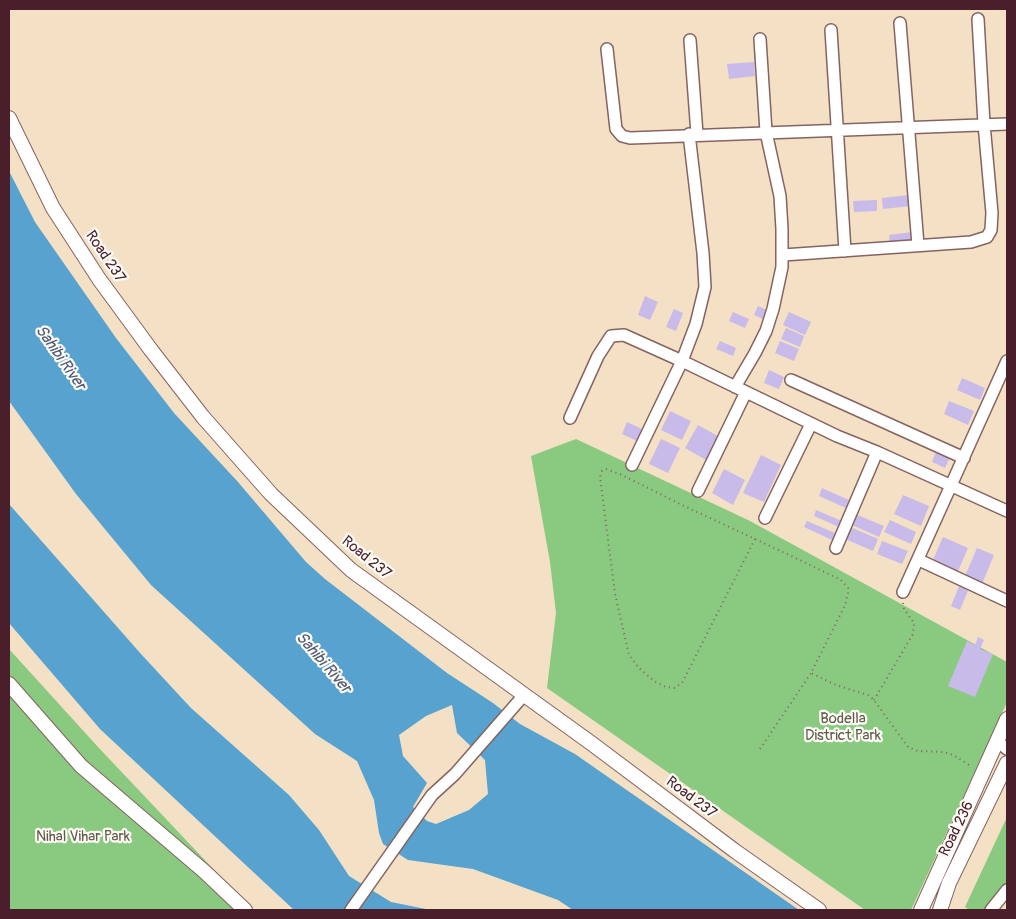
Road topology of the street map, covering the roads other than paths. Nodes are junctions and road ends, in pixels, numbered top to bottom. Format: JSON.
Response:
{"nodes":[{"id":1,"x":978,"y":19,"type":"dead end"},
{"id":2,"x":900,"y":23,"type":"dead end"},
{"id":3,"x":831,"y":30,"type":"dead end"},
{"id":4,"x":760,"y":39,"type":"dead end"},
{"id":5,"x":690,"y":40,"type":"dead end"},
{"id":6,"x":608,"y":49,"type":"dead end"},
{"id":7,"x":9,"y":118,"type":"edge"},
{"id":8,"x":984,"y":124,"type":"junction"},
{"id":9,"x":1007,"y":124,"type":"edge"},
{"id":10,"x":909,"y":127,"type":"junction"},
{"id":11,"x":838,"y":129,"type":"junction"},
{"id":12,"x":766,"y":132,"type":"junction"},
{"id":13,"x":693,"y":134,"type":"junction"},
{"id":14,"x":918,"y":246,"type":"junction"},
{"id":15,"x":845,"y":251,"type":"junction"},
{"id":16,"x":783,"y":255,"type":"junction"},
{"id":17,"x":682,"y":361,"type":"junction"},
{"id":18,"x":1007,"y":361,"type":"edge"},
{"id":19,"x":791,"y":380,"type":"dead end"},
{"id":20,"x":734,"y":387,"type":"junction"},
{"id":21,"x":746,"y":392,"type":"junction"},
{"id":22,"x":570,"y":418,"type":"dead end"},
{"id":23,"x":811,"y":424,"type":"junction"},
{"id":24,"x":877,"y":452,"type":"junction"},
{"id":25,"x":964,"y":458,"type":"junction"},
{"id":26,"x":632,"y":465,"type":"dead end"},
{"id":27,"x":952,"y":486,"type":"junction"},
{"id":28,"x":698,"y":491,"type":"dead end"},
{"id":29,"x":1007,"y":511,"type":"edge"},
{"id":30,"x":765,"y":518,"type":"dead end"},
{"id":31,"x":836,"y":548,"type":"dead end"},
{"id":32,"x":919,"y":560,"type":"junction"},
{"id":33,"x":903,"y":592,"type":"road end"},
{"id":34,"x":1007,"y":601,"type":"edge"},
{"id":35,"x":9,"y":684,"type":"edge"},
{"id":36,"x":524,"y":695,"type":"junction"},
{"id":37,"x":1007,"y":720,"type":"edge"},
{"id":38,"x":1002,"y":745,"type":"edge"},
{"id":39,"x":1007,"y":763,"type":"edge"},
{"id":40,"x":1007,"y":890,"type":"edge"},
{"id":41,"x":927,"y":894,"type":"junction"},
{"id":42,"x":943,"y":909,"type":"edge"},
{"id":43,"x":246,"y":910,"type":"edge"},
{"id":44,"x":351,"y":910,"type":"edge"},
{"id":45,"x":819,"y":910,"type":"edge"},
{"id":46,"x":921,"y":910,"type":"edge"},
{"id":47,"x":991,"y":910,"type":"edge"}],
"edges":[{"from":1,"to":8,"type":"street"},
{"from":2,"to":10,"type":"street"},
{"from":3,"to":11,"type":"street"},
{"from":4,"to":12,"type":"street"},
{"from":5,"to":13,"type":"street"},
{"from":6,"to":13,"type":"street"},
{"from":7,"to":36,"type":"street","name":"Road 237"},
{"from":8,"to":9,"type":"street"},
{"from":8,"to":10,"type":"street"},
{"from":8,"to":14,"type":"street"},
{"from":10,"to":11,"type":"street"},
{"from":10,"to":14,"type":"street"},
{"from":11,"to":12,"type":"street"},
{"from":11,"to":15,"type":"street"},
{"from":12,"to":13,"type":"street"},
{"from":12,"to":16,"type":"street"},
{"from":13,"to":17,"type":"street"},
{"from":14,"to":15,"type":"street"},
{"from":15,"to":16,"type":"street"},
{"from":16,"to":20,"type":"street"},
{"from":17,"to":20,"type":"street"},
{"from":17,"to":22,"type":"street"},
{"from":17,"to":26,"type":"street"},
{"from":18,"to":25,"type":"street"},
{"from":19,"to":25,"type":"street"},
{"from":20,"to":21,"type":"street"},
{"from":21,"to":23,"type":"street"},
{"from":21,"to":28,"type":"street"},
{"from":23,"to":24,"type":"street"},
{"from":23,"to":30,"type":"street"},
{"from":24,"to":27,"type":"street"},
{"from":24,"to":31,"type":"street"},
{"from":25,"to":27,"type":"street"},
{"from":27,"to":29,"type":"street"},
{"from":27,"to":32,"type":"street"},
{"from":32,"to":33,"type":"street"},
{"from":32,"to":34,"type":"street"},
{"from":35,"to":43,"type":"street"},
{"from":36,"to":44,"type":"street"},
{"from":36,"to":45,"type":"street","name":"Road 237"},
{"from":37,"to":38,"type":"street"},
{"from":38,"to":41,"type":"street"},
{"from":39,"to":42,"type":"street","name":"Road 236"},
{"from":40,"to":47,"type":"street"},
{"from":41,"to":42,"type":"street"},
{"from":41,"to":46,"type":"street"}]}
